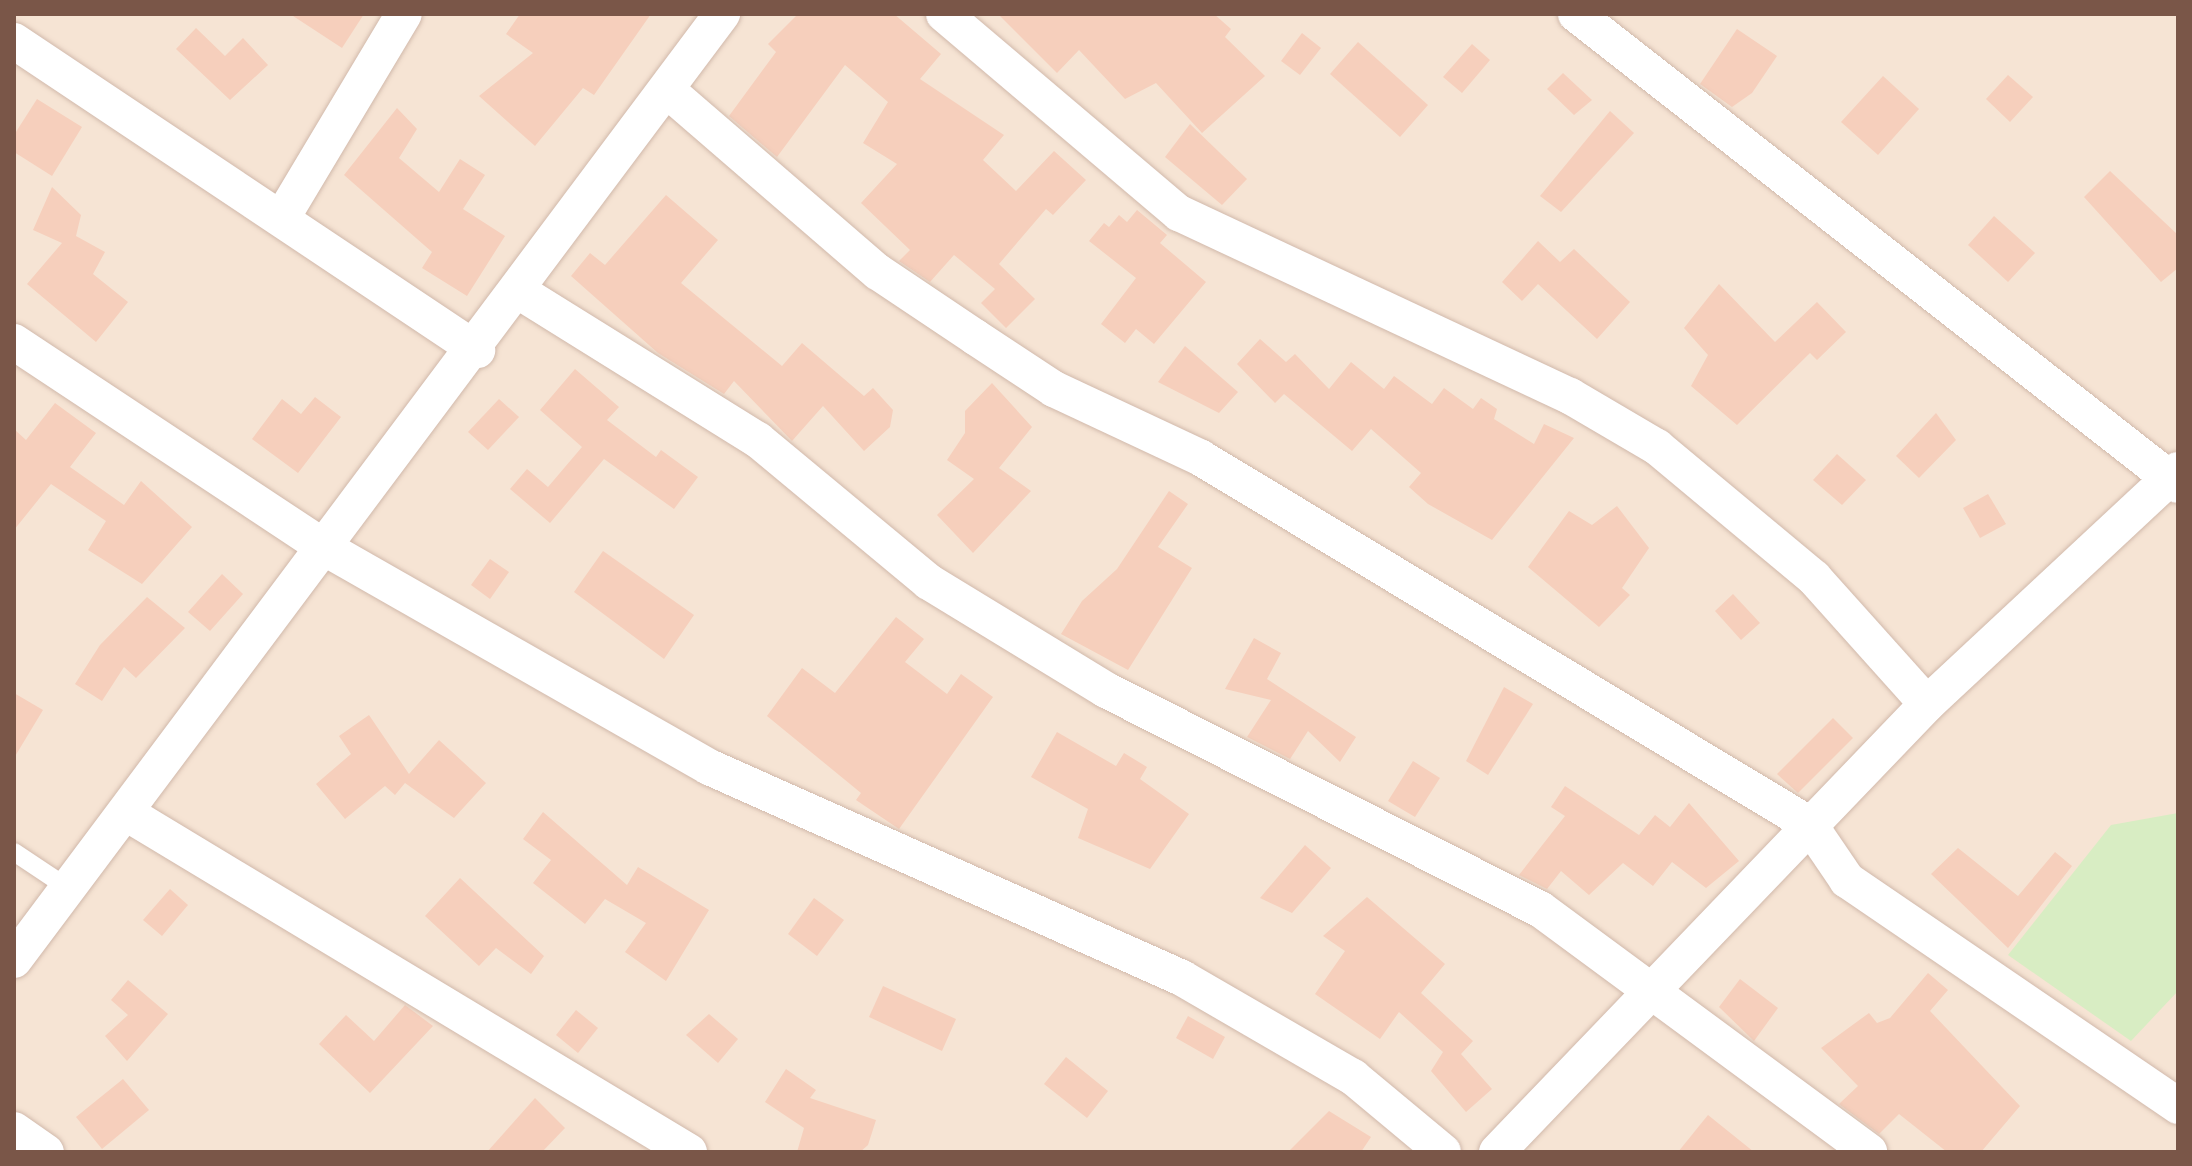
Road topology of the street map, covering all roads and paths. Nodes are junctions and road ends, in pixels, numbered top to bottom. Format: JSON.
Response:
{"nodes":[{"id":1,"x":404,"y":14,"type":"edge"},
{"id":2,"x":722,"y":14,"type":"edge"},
{"id":3,"x":944,"y":14,"type":"edge"},
{"id":4,"x":1576,"y":14,"type":"edge"},
{"id":5,"x":14,"y":41,"type":"edge"},
{"id":6,"x":668,"y":91,"type":"junction"},
{"id":7,"x":283,"y":216,"type":"junction"},
{"id":8,"x":520,"y":292,"type":"junction"},
{"id":9,"x":14,"y":342,"type":"edge"},
{"id":10,"x":477,"y":350,"type":"junction"},
{"id":11,"x":2175,"y":477,"type":"edge"},
{"id":12,"x":325,"y":548,"type":"junction"},
{"id":13,"x":1927,"y":704,"type":"junction"},
{"id":14,"x":128,"y":814,"type":"junction"},
{"id":15,"x":1809,"y":824,"type":"junction"},
{"id":16,"x":14,"y":852,"type":"edge"},
{"id":17,"x":71,"y":890,"type":"junction"},
{"id":18,"x":14,"y":960,"type":"edge"},
{"id":19,"x":1649,"y":995,"type":"junction"},
{"id":20,"x":2178,"y":1106,"type":"edge"},
{"id":21,"x":14,"y":1130,"type":"edge"},
{"id":22,"x":46,"y":1152,"type":"edge"},
{"id":23,"x":689,"y":1152,"type":"edge"},
{"id":24,"x":1443,"y":1152,"type":"edge"},
{"id":25,"x":1497,"y":1152,"type":"edge"},
{"id":26,"x":1869,"y":1152,"type":"edge"}],
"edges":[{"from":1,"to":7,"type":"street"},
{"from":2,"to":6,"type":"street"},
{"from":3,"to":13,"type":"street"},
{"from":4,"to":11,"type":"street"},
{"from":5,"to":7,"type":"street"},
{"from":6,"to":8,"type":"street"},
{"from":6,"to":15,"type":"street"},
{"from":7,"to":10,"type":"street"},
{"from":8,"to":10,"type":"street"},
{"from":8,"to":19,"type":"street"},
{"from":9,"to":12,"type":"street"},
{"from":10,"to":12,"type":"street"},
{"from":11,"to":13,"type":"street"},
{"from":12,"to":14,"type":"street"},
{"from":12,"to":24,"type":"street"},
{"from":13,"to":15,"type":"street"},
{"from":14,"to":17,"type":"street"},
{"from":14,"to":23,"type":"street"},
{"from":15,"to":19,"type":"street"},
{"from":15,"to":20,"type":"street"},
{"from":16,"to":17,"type":"lane"},
{"from":17,"to":18,"type":"street"},
{"from":19,"to":25,"type":"street"},
{"from":19,"to":26,"type":"street"},
{"from":21,"to":22,"type":"street"}]}
